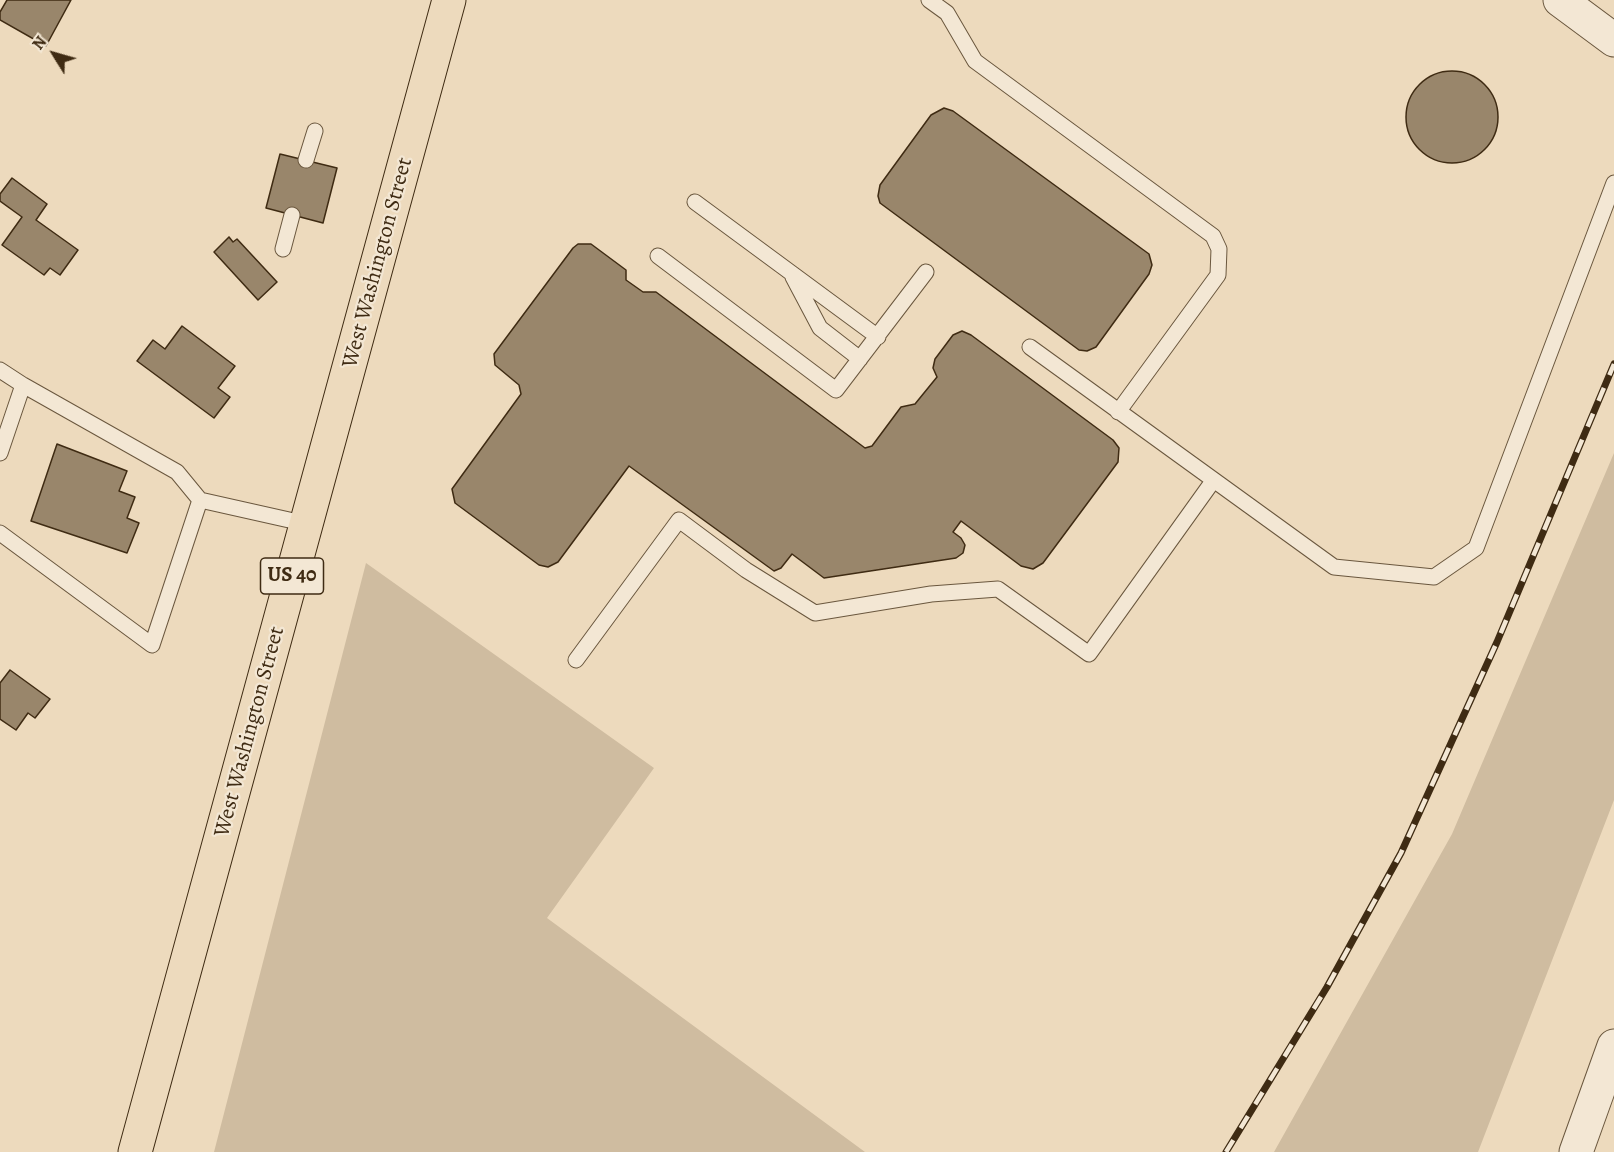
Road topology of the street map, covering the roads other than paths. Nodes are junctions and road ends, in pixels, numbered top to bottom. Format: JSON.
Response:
{"nodes":[{"id":1,"x":449,"y":0,"type":"edge"},
{"id":2,"x":929,"y":0,"type":"edge"},
{"id":3,"x":1560,"y":0,"type":"edge"},
{"id":4,"x":1614,"y":40,"type":"edge"},
{"id":5,"x":315,"y":131,"type":"dead end"},
{"id":6,"x":306,"y":160,"type":"dead end"},
{"id":7,"x":1614,"y":183,"type":"edge"},
{"id":8,"x":695,"y":202,"type":"dead end"},
{"id":9,"x":292,"y":215,"type":"dead end"},
{"id":10,"x":283,"y":249,"type":"dead end"},
{"id":11,"x":658,"y":256,"type":"dead end"},
{"id":12,"x":790,"y":272,"type":"junction"},
{"id":13,"x":926,"y":272,"type":"dead end"},
{"id":14,"x":878,"y":337,"type":"junction"},
{"id":15,"x":1030,"y":347,"type":"dead end"},
{"id":16,"x":860,"y":359,"type":"junction"},
{"id":17,"x":0,"y":370,"type":"edge"},
{"id":18,"x":23,"y":386,"type":"junction"},
{"id":19,"x":1118,"y":412,"type":"junction"},
{"id":20,"x":0,"y":453,"type":"edge"},
{"id":21,"x":1213,"y":481,"type":"junction"},
{"id":22,"x":200,"y":500,"type":"junction"},
{"id":23,"x":307,"y":524,"type":"junction"},
{"id":24,"x":0,"y":533,"type":"edge"},
{"id":25,"x":576,"y":660,"type":"dead end"},
{"id":26,"x":1614,"y":1046,"type":"edge"},
{"id":27,"x":135,"y":1152,"type":"edge"},
{"id":28,"x":1576,"y":1152,"type":"edge"}],
"edges":[{"from":1,"to":23,"type":"main road","name":"West Washington Street","number":"US 40"},
{"from":2,"to":19,"type":"lane"},
{"from":3,"to":4,"type":"street"},
{"from":5,"to":6,"type":"lane"},
{"from":7,"to":21,"type":"lane"},
{"from":8,"to":12,"type":"lane"},
{"from":9,"to":10,"type":"lane"},
{"from":11,"to":16,"type":"lane"},
{"from":12,"to":14,"type":"lane"},
{"from":12,"to":16,"type":"lane"},
{"from":13,"to":14,"type":"lane"},
{"from":14,"to":16,"type":"lane"},
{"from":15,"to":19,"type":"lane"},
{"from":17,"to":18,"type":"lane"},
{"from":18,"to":20,"type":"lane"},
{"from":18,"to":22,"type":"lane"},
{"from":19,"to":21,"type":"lane"},
{"from":21,"to":25,"type":"lane"},
{"from":22,"to":23,"type":"lane"},
{"from":22,"to":24,"type":"lane"},
{"from":23,"to":27,"type":"main road","name":"West Washington Street","number":"US 40"},
{"from":26,"to":28,"type":"street"}]}
